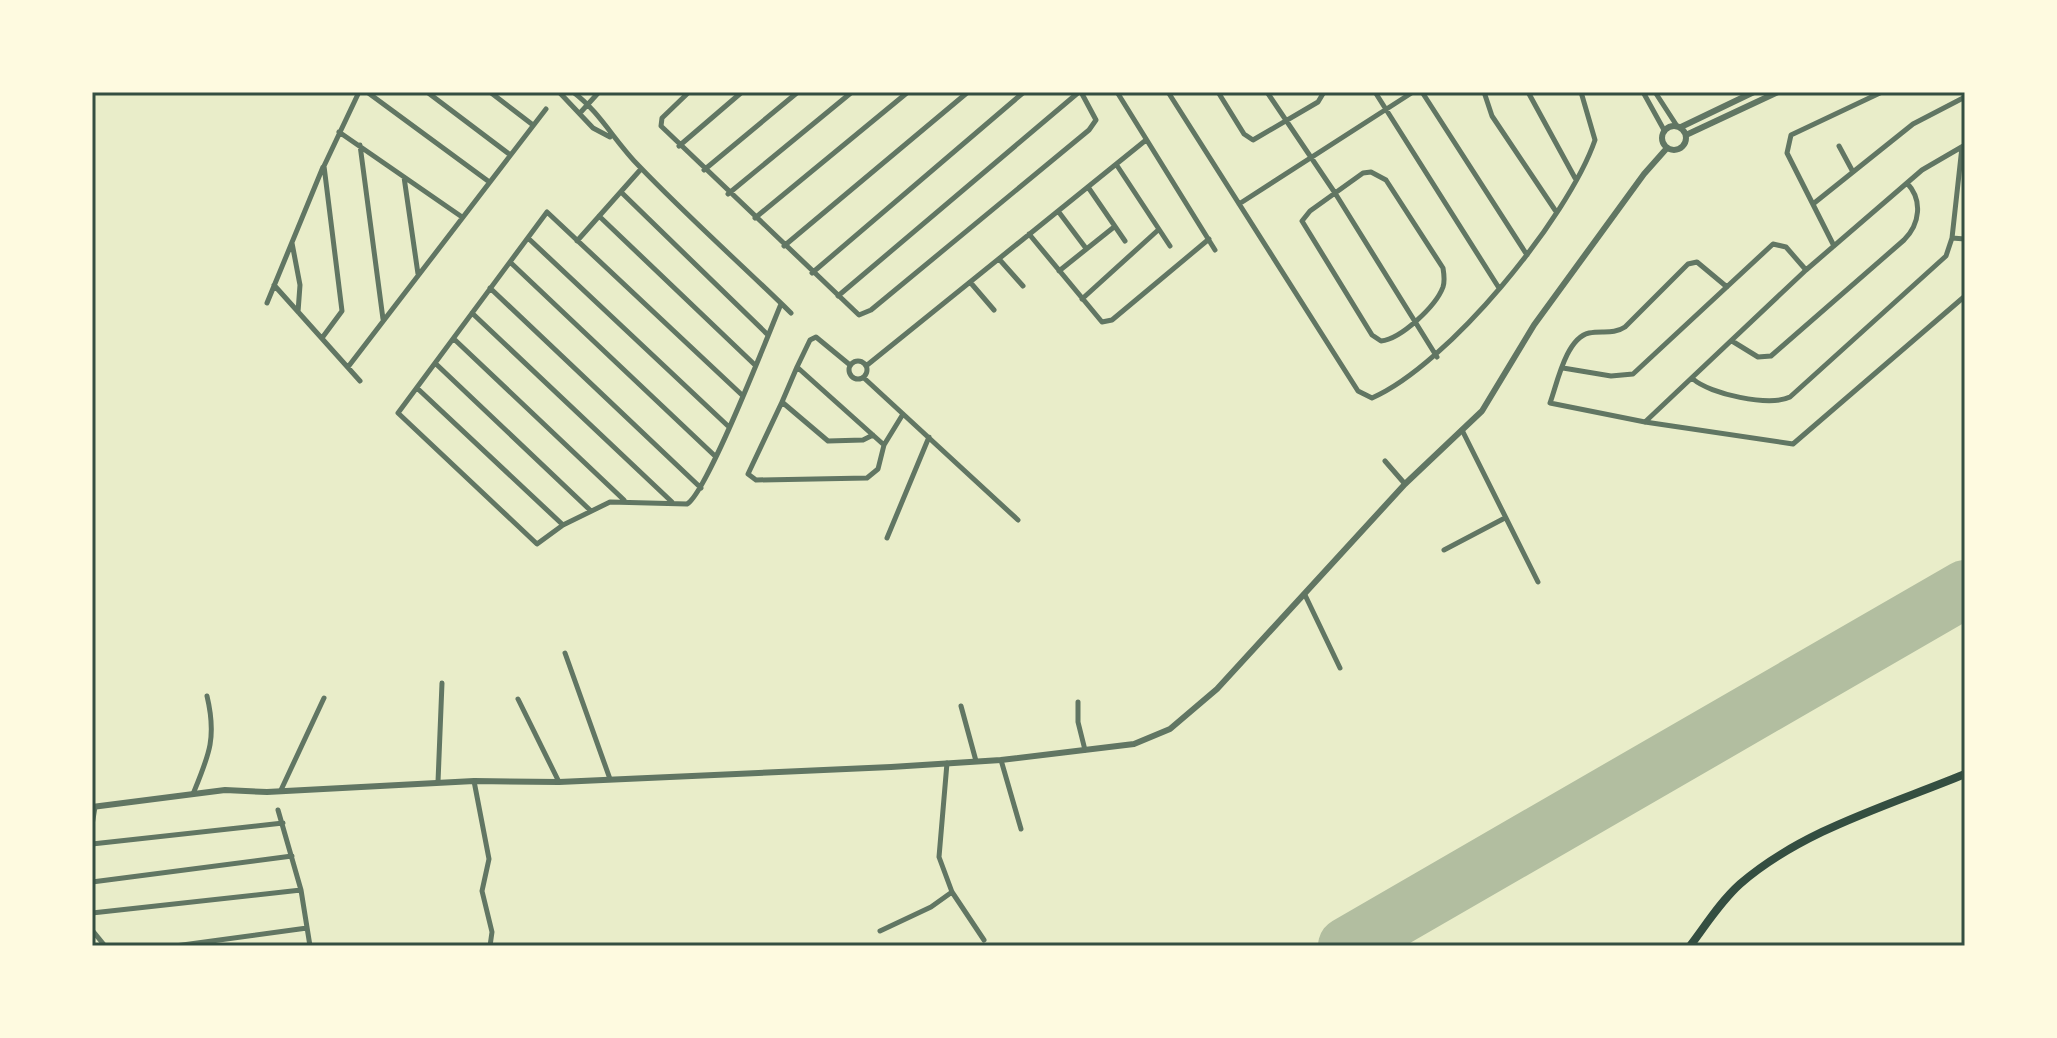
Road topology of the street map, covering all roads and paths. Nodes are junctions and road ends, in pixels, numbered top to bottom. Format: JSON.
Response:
{"nodes":[{"id":1,"x":359,"y":92,"type":"edge"},
{"id":2,"x":367,"y":92,"type":"edge"},
{"id":3,"x":427,"y":92,"type":"edge"},
{"id":4,"x":490,"y":92,"type":"edge"},
{"id":5,"x":559,"y":92,"type":"edge"},
{"id":6,"x":573,"y":92,"type":"edge"},
{"id":7,"x":599,"y":92,"type":"edge"},
{"id":8,"x":689,"y":92,"type":"edge"},
{"id":9,"x":742,"y":92,"type":"edge"},
{"id":10,"x":798,"y":92,"type":"edge"},
{"id":11,"x":852,"y":92,"type":"edge"},
{"id":12,"x":908,"y":92,"type":"edge"},
{"id":13,"x":968,"y":92,"type":"edge"},
{"id":14,"x":1024,"y":92,"type":"edge"},
{"id":15,"x":1080,"y":92,"type":"edge"},
{"id":16,"x":1117,"y":92,"type":"edge"},
{"id":17,"x":1168,"y":92,"type":"edge"},
{"id":18,"x":1218,"y":92,"type":"edge"},
{"id":19,"x":1267,"y":92,"type":"edge"},
{"id":20,"x":1324,"y":92,"type":"edge"},
{"id":21,"x":1375,"y":92,"type":"edge"},
{"id":22,"x":1413,"y":92,"type":"edge"},
{"id":23,"x":1422,"y":92,"type":"edge"},
{"id":24,"x":1484,"y":92,"type":"edge"},
{"id":25,"x":1528,"y":92,"type":"edge"},
{"id":26,"x":1581,"y":92,"type":"edge"},
{"id":27,"x":1643,"y":92,"type":"edge"},
{"id":28,"x":1655,"y":92,"type":"edge"},
{"id":29,"x":1754,"y":92,"type":"edge"},
{"id":30,"x":1778,"y":92,"type":"edge"},
{"id":31,"x":1882,"y":92,"type":"edge"},
{"id":32,"x":1965,"y":97,"type":"edge"},
{"id":33,"x":588,"y":104,"type":"junction"},
{"id":34,"x":546,"y":109,"type":"dead end"},
{"id":35,"x":1385,"y":110,"type":"junction"},
{"id":36,"x":580,"y":113,"type":"junction"},
{"id":37,"x":1285,"y":122,"type":"junction"},
{"id":38,"x":533,"y":125,"type":"junction"},
{"id":39,"x":1679,"y":127,"type":"junction"},
{"id":40,"x":1664,"y":130,"type":"junction"},
{"id":41,"x":339,"y":132,"type":"junction"},
{"id":42,"x":1686,"y":135,"type":"junction"},
{"id":43,"x":611,"y":137,"type":"junction"},
{"id":44,"x":1146,"y":140,"type":"junction"},
{"id":45,"x":360,"y":145,"type":"junction"},
{"id":46,"x":679,"y":146,"type":"junction"},
{"id":47,"x":1839,"y":146,"type":"dead end"},
{"id":48,"x":1964,"y":146,"type":"edge"},
{"id":49,"x":1667,"y":148,"type":"junction"},
{"id":50,"x":509,"y":154,"type":"junction"},
{"id":51,"x":1309,"y":158,"type":"junction"},
{"id":52,"x":1116,"y":164,"type":"junction"},
{"id":53,"x":324,"y":166,"type":"junction"},
{"id":54,"x":641,"y":169,"type":"junction"},
{"id":55,"x":704,"y":170,"type":"junction"},
{"id":56,"x":1853,"y":172,"type":"junction"},
{"id":57,"x":404,"y":176,"type":"junction"},
{"id":58,"x":1576,"y":179,"type":"junction"},
{"id":59,"x":488,"y":181,"type":"junction"},
{"id":60,"x":1907,"y":183,"type":"junction"},
{"id":61,"x":1088,"y":187,"type":"junction"},
{"id":62,"x":621,"y":192,"type":"junction"},
{"id":63,"x":1335,"y":193,"type":"junction"},
{"id":64,"x":728,"y":194,"type":"junction"},
{"id":65,"x":1239,"y":204,"type":"junction"},
{"id":66,"x":1813,"y":204,"type":"junction"},
{"id":67,"x":1058,"y":211,"type":"junction"},
{"id":68,"x":1555,"y":211,"type":"junction"},
{"id":69,"x":599,"y":216,"type":"junction"},
{"id":70,"x":462,"y":217,"type":"junction"},
{"id":71,"x":755,"y":218,"type":"junction"},
{"id":72,"x":1114,"y":227,"type":"junction"},
{"id":73,"x":1157,"y":231,"type":"junction"},
{"id":74,"x":1029,"y":234,"type":"junction"},
{"id":75,"x":528,"y":238,"type":"junction"},
{"id":76,"x":1952,"y":238,"type":"junction"},
{"id":77,"x":1209,"y":239,"type":"junction"},
{"id":78,"x":1965,"y":239,"type":"edge"},
{"id":79,"x":577,"y":241,"type":"junction"},
{"id":80,"x":1125,"y":241,"type":"dead end"},
{"id":81,"x":292,"y":242,"type":"junction"},
{"id":82,"x":784,"y":246,"type":"junction"},
{"id":83,"x":1170,"y":246,"type":"dead end"},
{"id":84,"x":1834,"y":246,"type":"junction"},
{"id":85,"x":1085,"y":247,"type":"junction"},
{"id":86,"x":1215,"y":250,"type":"dead end"},
{"id":87,"x":1527,"y":255,"type":"junction"},
{"id":88,"x":999,"y":259,"type":"junction"},
{"id":89,"x":510,"y":262,"type":"junction"},
{"id":90,"x":1806,"y":270,"type":"junction"},
{"id":91,"x":1059,"y":271,"type":"junction"},
{"id":92,"x":812,"y":273,"type":"junction"},
{"id":93,"x":418,"y":274,"type":"junction"},
{"id":94,"x":970,"y":282,"type":"junction"},
{"id":95,"x":274,"y":285,"type":"junction"},
{"id":96,"x":1023,"y":286,"type":"dead end"},
{"id":97,"x":1727,"y":287,"type":"junction"},
{"id":98,"x":490,"y":288,"type":"junction"},
{"id":99,"x":1499,"y":288,"type":"junction"},
{"id":100,"x":838,"y":296,"type":"junction"},
{"id":101,"x":1965,"y":296,"type":"edge"},
{"id":102,"x":1082,"y":299,"type":"junction"},
{"id":103,"x":267,"y":303,"type":"dead end"},
{"id":104,"x":781,"y":304,"type":"junction"},
{"id":105,"x":994,"y":310,"type":"dead end"},
{"id":106,"x":298,"y":312,"type":"junction"},
{"id":107,"x":472,"y":313,"type":"junction"},
{"id":108,"x":791,"y":313,"type":"dead end"},
{"id":109,"x":383,"y":319,"type":"junction"},
{"id":110,"x":1415,"y":320,"type":"junction"},
{"id":111,"x":768,"y":335,"type":"junction"},
{"id":112,"x":322,"y":338,"type":"junction"},
{"id":113,"x":453,"y":339,"type":"junction"},
{"id":114,"x":1732,"y":341,"type":"junction"},
{"id":115,"x":1437,"y":357,"type":"junction"},
{"id":116,"x":435,"y":363,"type":"junction"},
{"id":117,"x":755,"y":365,"type":"junction"},
{"id":118,"x":850,"y":365,"type":"junction"},
{"id":119,"x":866,"y":366,"type":"junction"},
{"id":120,"x":348,"y":367,"type":"junction"},
{"id":121,"x":797,"y":367,"type":"junction"},
{"id":122,"x":1563,"y":368,"type":"junction"},
{"id":123,"x":864,"y":378,"type":"junction"},
{"id":124,"x":1693,"y":379,"type":"junction"},
{"id":125,"x":360,"y":381,"type":"dead end"},
{"id":126,"x":417,"y":388,"type":"junction"},
{"id":127,"x":742,"y":395,"type":"junction"},
{"id":128,"x":782,"y":402,"type":"junction"},
{"id":129,"x":903,"y":414,"type":"junction"},
{"id":130,"x":1645,"y":422,"type":"junction"},
{"id":131,"x":728,"y":426,"type":"junction"},
{"id":132,"x":1462,"y":430,"type":"junction"},
{"id":133,"x":873,"y":435,"type":"junction"},
{"id":134,"x":929,"y":437,"type":"junction"},
{"id":135,"x":884,"y":445,"type":"junction"},
{"id":136,"x":715,"y":456,"type":"junction"},
{"id":137,"x":1385,"y":461,"type":"dead end"},
{"id":138,"x":1405,"y":484,"type":"junction"},
{"id":139,"x":701,"y":488,"type":"junction"},
{"id":140,"x":625,"y":500,"type":"junction"},
{"id":141,"x":673,"y":502,"type":"junction"},
{"id":142,"x":591,"y":511,"type":"junction"},
{"id":143,"x":1503,"y":519,"type":"junction"},
{"id":144,"x":1018,"y":520,"type":"dead end"},
{"id":145,"x":563,"y":525,"type":"junction"},
{"id":146,"x":887,"y":538,"type":"dead end"},
{"id":147,"x":1444,"y":550,"type":"dead end"},
{"id":148,"x":1538,"y":582,"type":"dead end"},
{"id":149,"x":1305,"y":595,"type":"junction"},
{"id":150,"x":565,"y":653,"type":"dead end"},
{"id":151,"x":1340,"y":668,"type":"dead end"},
{"id":152,"x":442,"y":683,"type":"dead end"},
{"id":153,"x":207,"y":696,"type":"dead end"},
{"id":154,"x":324,"y":698,"type":"dead end"},
{"id":155,"x":518,"y":699,"type":"dead end"},
{"id":156,"x":1078,"y":702,"type":"dead end"},
{"id":157,"x":961,"y":706,"type":"dead end"},
{"id":158,"x":1085,"y":750,"type":"junction"},
{"id":159,"x":1001,"y":760,"type":"junction"},
{"id":160,"x":976,"y":761,"type":"junction"},
{"id":161,"x":947,"y":763,"type":"junction"},
{"id":162,"x":1965,"y":774,"type":"edge"},
{"id":163,"x":610,"y":779,"type":"junction"},
{"id":164,"x":474,"y":781,"type":"junction"},
{"id":165,"x":438,"y":782,"type":"junction"},
{"id":166,"x":559,"y":782,"type":"junction"},
{"id":167,"x":281,"y":790,"type":"junction"},
{"id":168,"x":193,"y":794,"type":"junction"},
{"id":169,"x":93,"y":807,"type":"edge"},
{"id":170,"x":278,"y":810,"type":"dead end"},
{"id":171,"x":283,"y":823,"type":"junction"},
{"id":172,"x":92,"y":825,"type":"edge"},
{"id":173,"x":1021,"y":829,"type":"dead end"},
{"id":174,"x":92,"y":844,"type":"edge"},
{"id":175,"x":292,"y":856,"type":"junction"},
{"id":176,"x":92,"y":882,"type":"edge"},
{"id":177,"x":301,"y":890,"type":"junction"},
{"id":178,"x":952,"y":892,"type":"junction"},
{"id":179,"x":92,"y":913,"type":"edge"},
{"id":180,"x":307,"y":928,"type":"junction"},
{"id":181,"x":92,"y":930,"type":"edge"},
{"id":182,"x":880,"y":931,"type":"dead end"},
{"id":183,"x":984,"y":940,"type":"dead end"},
{"id":184,"x":105,"y":946,"type":"edge"},
{"id":185,"x":175,"y":946,"type":"edge"},
{"id":186,"x":310,"y":946,"type":"edge"},
{"id":187,"x":490,"y":946,"type":"edge"},
{"id":188,"x":1690,"y":946,"type":"edge"}],
"edges":[{"from":1,"to":41,"type":"street"},
{"from":2,"to":59,"type":"street"},
{"from":3,"to":50,"type":"street"},
{"from":4,"to":38,"type":"street"},
{"from":5,"to":36,"type":"street"},
{"from":6,"to":33,"type":"street"},
{"from":7,"to":33,"type":"street"},
{"from":8,"to":46,"type":"street"},
{"from":9,"to":46,"type":"street"},
{"from":10,"to":55,"type":"street"},
{"from":11,"to":64,"type":"street"},
{"from":12,"to":71,"type":"street"},
{"from":13,"to":82,"type":"street"},
{"from":14,"to":92,"type":"street"},
{"from":15,"to":100,"type":"street"},
{"from":15,"to":100,"type":"street"},
{"from":16,"to":44,"type":"street"},
{"from":17,"to":65,"type":"street"},
{"from":18,"to":37,"type":"street"},
{"from":19,"to":37,"type":"street"},
{"from":20,"to":37,"type":"street"},
{"from":21,"to":35,"type":"street"},
{"from":22,"to":35,"type":"street"},
{"from":23,"to":87,"type":"street"},
{"from":24,"to":68,"type":"street"},
{"from":25,"to":58,"type":"street"},
{"from":26,"to":58,"type":"street"},
{"from":27,"to":40,"type":"street"},
{"from":28,"to":39,"type":"street"},
{"from":29,"to":39,"type":"street"},
{"from":30,"to":42,"type":"street"},
{"from":31,"to":66,"type":"street"},
{"from":32,"to":56,"type":"street"},
{"from":33,"to":36,"type":"street"},
{"from":33,"to":43,"type":"street"},
{"from":34,"to":38,"type":"street"},
{"from":35,"to":51,"type":"street"},
{"from":35,"to":99,"type":"street"},
{"from":36,"to":43,"type":"street"},
{"from":37,"to":51,"type":"street"},
{"from":38,"to":50,"type":"street"},
{"from":39,"to":40,"type":"street"},
{"from":39,"to":42,"type":"street"},
{"from":40,"to":49,"type":"street"},
{"from":41,"to":45,"type":"street"},
{"from":41,"to":53,"type":"street"},
{"from":42,"to":49,"type":"street"},
{"from":43,"to":54,"type":"street"},
{"from":44,"to":52,"type":"street"},
{"from":44,"to":77,"type":"street"},
{"from":45,"to":57,"type":"street"},
{"from":45,"to":109,"type":"street"},
{"from":46,"to":55,"type":"street"},
{"from":47,"to":56,"type":"street"},
{"from":48,"to":60,"type":"street"},
{"from":48,"to":76,"type":"street"},
{"from":49,"to":132,"type":"street"},
{"from":50,"to":59,"type":"street"},
{"from":51,"to":63,"type":"street"},
{"from":51,"to":65,"type":"street"},
{"from":52,"to":61,"type":"street"},
{"from":52,"to":73,"type":"street"},
{"from":53,"to":81,"type":"street"},
{"from":53,"to":112,"type":"street"},
{"from":54,"to":62,"type":"street"},
{"from":54,"to":104,"type":"street"},
{"from":55,"to":64,"type":"street"},
{"from":56,"to":66,"type":"street"},
{"from":57,"to":70,"type":"street"},
{"from":57,"to":93,"type":"street"},
{"from":58,"to":68,"type":"street"},
{"from":59,"to":70,"type":"street"},
{"from":60,"to":84,"type":"street"},
{"from":60,"to":114,"type":"street"},
{"from":61,"to":67,"type":"street"},
{"from":61,"to":72,"type":"street"},
{"from":62,"to":69,"type":"street"},
{"from":62,"to":111,"type":"street"},
{"from":63,"to":110,"type":"street"},
{"from":63,"to":110,"type":"street"},
{"from":63,"to":110,"type":"street"},
{"from":64,"to":71,"type":"street"},
{"from":65,"to":115,"type":"street"},
{"from":66,"to":84,"type":"street"},
{"from":67,"to":74,"type":"street"},
{"from":67,"to":85,"type":"street"},
{"from":68,"to":87,"type":"street"},
{"from":69,"to":79,"type":"street"},
{"from":69,"to":117,"type":"street"},
{"from":70,"to":93,"type":"street"},
{"from":71,"to":82,"type":"street"},
{"from":72,"to":80,"type":"street"},
{"from":72,"to":85,"type":"street"},
{"from":73,"to":83,"type":"street"},
{"from":73,"to":102,"type":"street"},
{"from":74,"to":88,"type":"street"},
{"from":74,"to":91,"type":"street"},
{"from":75,"to":79,"type":"street"},
{"from":75,"to":89,"type":"street"},
{"from":75,"to":131,"type":"street"},
{"from":76,"to":78,"type":"street"},
{"from":76,"to":124,"type":"street"},
{"from":77,"to":86,"type":"street"},
{"from":77,"to":102,"type":"street"},
{"from":79,"to":127,"type":"street"},
{"from":81,"to":95,"type":"street"},
{"from":81,"to":106,"type":"street"},
{"from":82,"to":92,"type":"street"},
{"from":84,"to":90,"type":"street"},
{"from":85,"to":91,"type":"street"},
{"from":87,"to":99,"type":"street"},
{"from":88,"to":94,"type":"street"},
{"from":88,"to":96,"type":"street"},
{"from":89,"to":98,"type":"street"},
{"from":89,"to":136,"type":"street"},
{"from":90,"to":97,"type":"street"},
{"from":90,"to":114,"type":"street"},
{"from":91,"to":102,"type":"street"},
{"from":92,"to":100,"type":"street"},
{"from":93,"to":109,"type":"street"},
{"from":94,"to":105,"type":"street"},
{"from":94,"to":119,"type":"street"},
{"from":95,"to":103,"type":"street"},
{"from":95,"to":106,"type":"street"},
{"from":97,"to":122,"type":"street"},
{"from":97,"to":122,"type":"street"},
{"from":98,"to":107,"type":"street"},
{"from":98,"to":139,"type":"street"},
{"from":99,"to":115,"type":"street"},
{"from":101,"to":130,"type":"street"},
{"from":104,"to":108,"type":"street"},
{"from":104,"to":111,"type":"street"},
{"from":106,"to":112,"type":"street"},
{"from":107,"to":113,"type":"street"},
{"from":107,"to":141,"type":"street"},
{"from":109,"to":120,"type":"street"},
{"from":110,"to":115,"type":"street"},
{"from":111,"to":117,"type":"street"},
{"from":112,"to":120,"type":"street"},
{"from":113,"to":116,"type":"street"},
{"from":113,"to":140,"type":"street"},
{"from":114,"to":124,"type":"street"},
{"from":116,"to":126,"type":"street"},
{"from":116,"to":142,"type":"street"},
{"from":117,"to":127,"type":"street"},
{"from":118,"to":119,"type":"street"},
{"from":118,"to":121,"type":"street"},
{"from":118,"to":123,"type":"street"},
{"from":119,"to":123,"type":"street"},
{"from":120,"to":125,"type":"street"},
{"from":121,"to":128,"type":"street"},
{"from":121,"to":133,"type":"street"},
{"from":122,"to":130,"type":"street"},
{"from":123,"to":129,"type":"street"},
{"from":124,"to":130,"type":"street"},
{"from":126,"to":145,"type":"street"},
{"from":126,"to":145,"type":"street"},
{"from":127,"to":131,"type":"street"},
{"from":128,"to":133,"type":"street"},
{"from":128,"to":135,"type":"street"},
{"from":129,"to":134,"type":"street"},
{"from":129,"to":135,"type":"street"},
{"from":131,"to":136,"type":"street"},
{"from":132,"to":138,"type":"street"},
{"from":132,"to":143,"type":"street"},
{"from":133,"to":135,"type":"street"},
{"from":134,"to":144,"type":"street"},
{"from":134,"to":146,"type":"street"},
{"from":136,"to":139,"type":"street"},
{"from":137,"to":138,"type":"street"},
{"from":138,"to":149,"type":"street"},
{"from":139,"to":141,"type":"street"},
{"from":140,"to":141,"type":"street"},
{"from":140,"to":142,"type":"street"},
{"from":142,"to":145,"type":"street"},
{"from":143,"to":147,"type":"street"},
{"from":143,"to":148,"type":"street"},
{"from":149,"to":151,"type":"street"},
{"from":149,"to":158,"type":"street"},
{"from":150,"to":163,"type":"street"},
{"from":152,"to":165,"type":"street"},
{"from":153,"to":168,"type":"street"},
{"from":154,"to":167,"type":"street"},
{"from":155,"to":166,"type":"street"},
{"from":156,"to":158,"type":"street"},
{"from":157,"to":160,"type":"street"},
{"from":158,"to":159,"type":"street"},
{"from":159,"to":160,"type":"street"},
{"from":159,"to":173,"type":"street"},
{"from":160,"to":161,"type":"street"},
{"from":161,"to":163,"type":"street"},
{"from":161,"to":178,"type":"street"},
{"from":162,"to":188,"type":"main road"},
{"from":163,"to":166,"type":"street"},
{"from":164,"to":165,"type":"street"},
{"from":164,"to":166,"type":"street"},
{"from":164,"to":187,"type":"street"},
{"from":165,"to":167,"type":"street"},
{"from":167,"to":168,"type":"street"},
{"from":168,"to":169,"type":"street"},
{"from":169,"to":172,"type":"street"},
{"from":170,"to":171,"type":"street"},
{"from":171,"to":174,"type":"street"},
{"from":171,"to":175,"type":"street"},
{"from":175,"to":176,"type":"street"},
{"from":175,"to":177,"type":"street"},
{"from":177,"to":179,"type":"street"},
{"from":177,"to":180,"type":"street"},
{"from":178,"to":182,"type":"street"},
{"from":178,"to":183,"type":"street"},
{"from":180,"to":185,"type":"street"},
{"from":180,"to":186,"type":"street"},
{"from":181,"to":184,"type":"street"}]}
